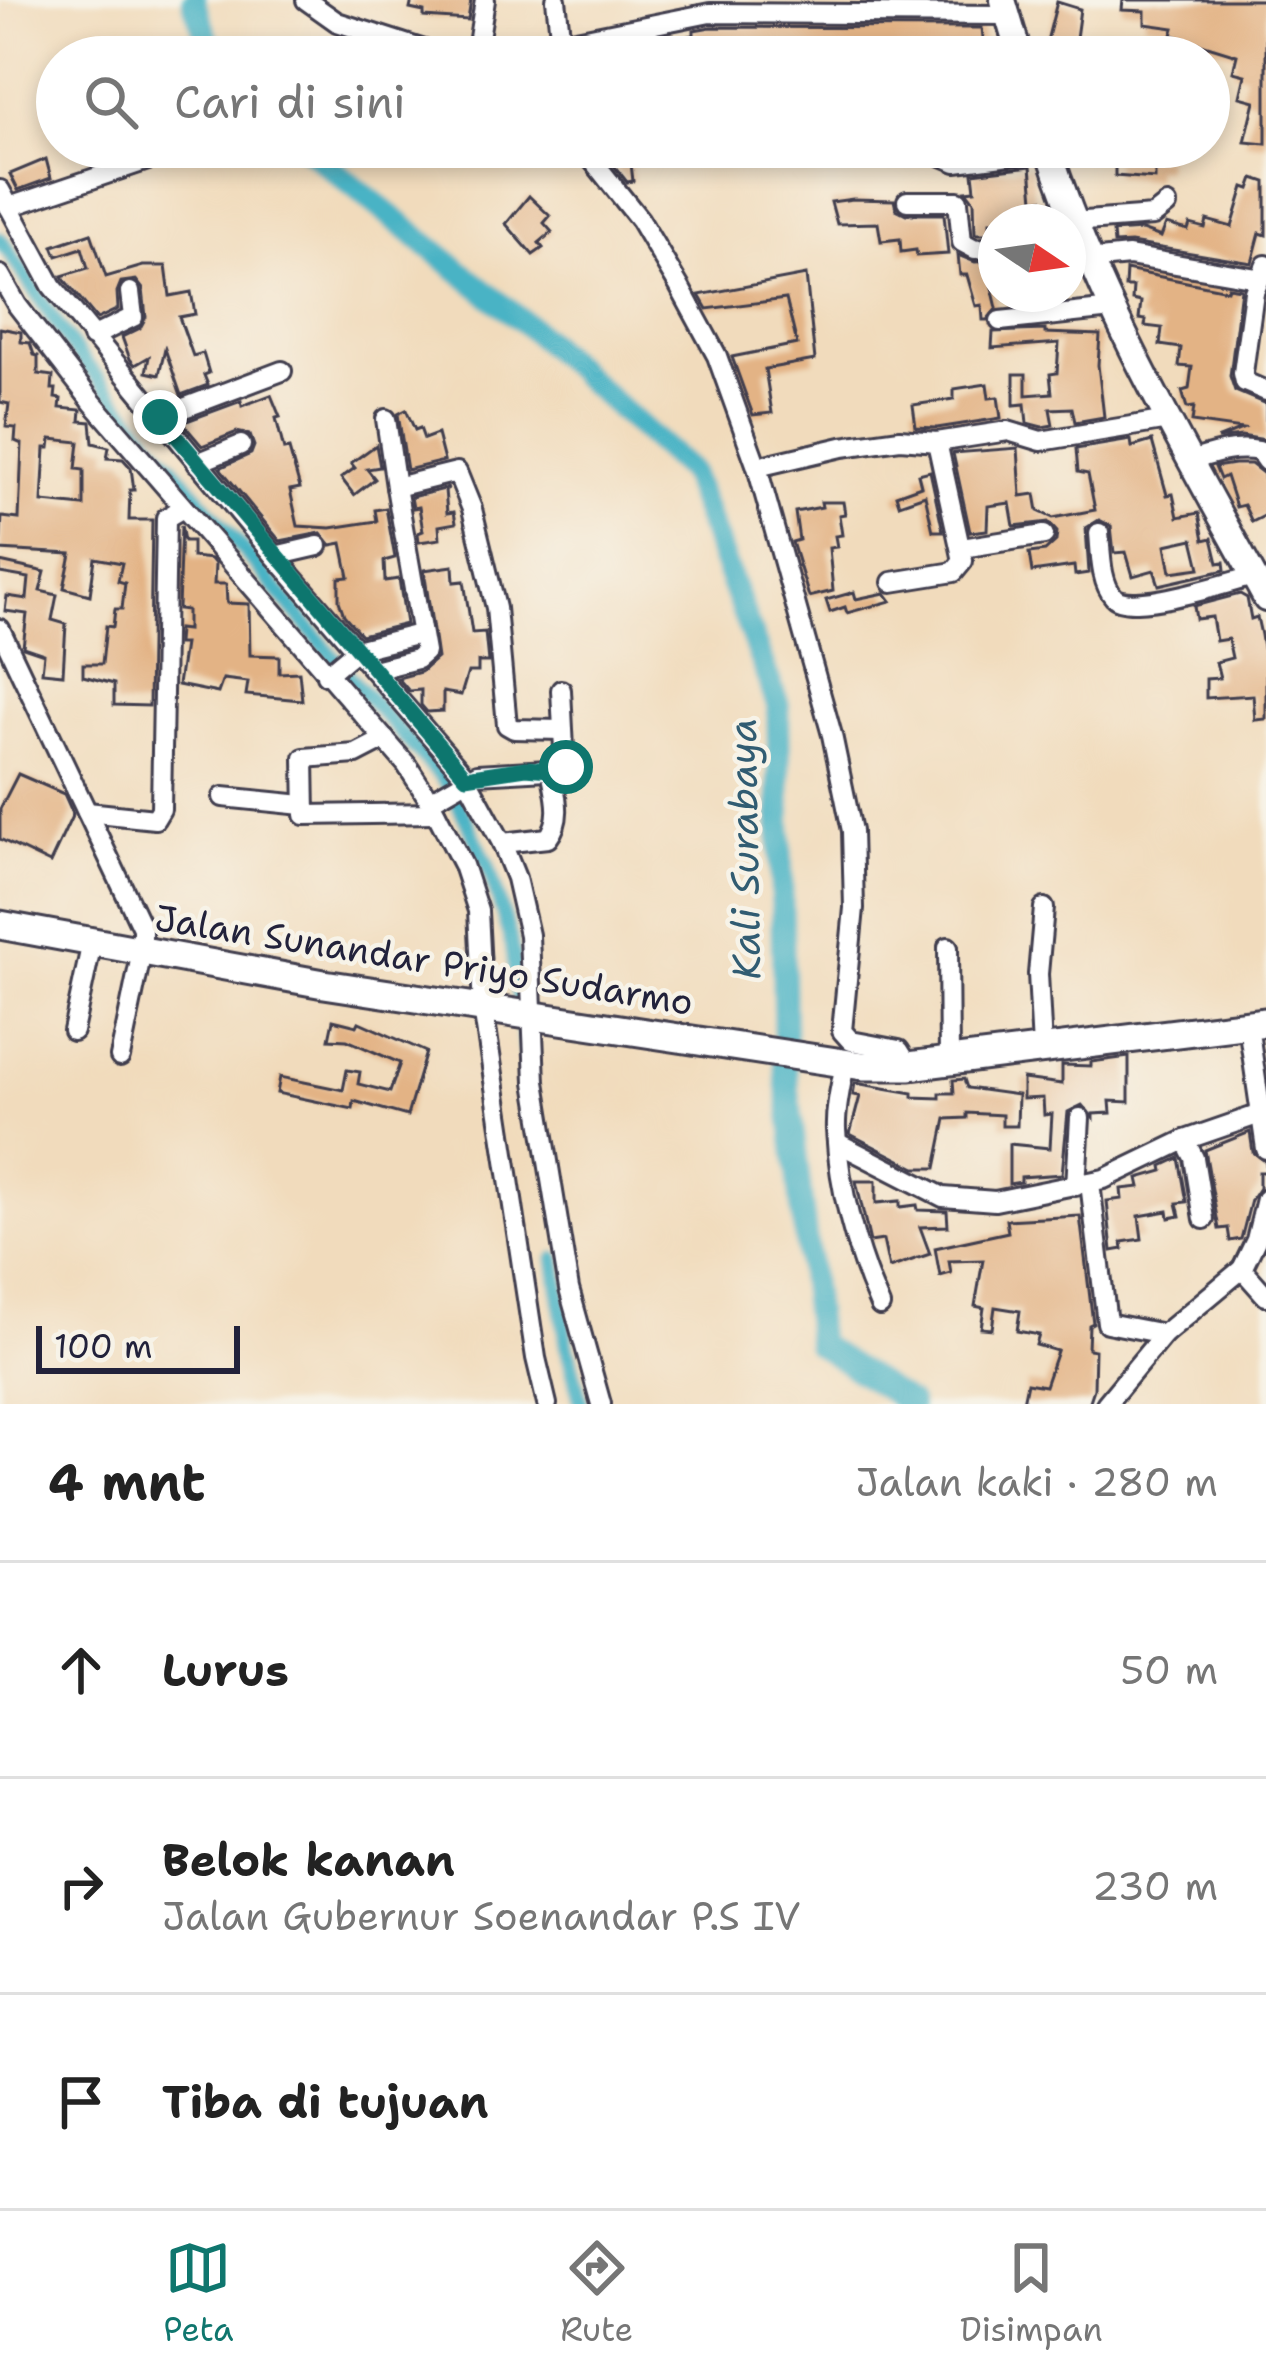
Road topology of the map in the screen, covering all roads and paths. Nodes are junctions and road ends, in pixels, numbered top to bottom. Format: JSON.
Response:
{"nodes":[{"id":1,"x":306,"y":0,"type":"edge"},
{"id":2,"x":485,"y":0,"type":"edge"},
{"id":3,"x":556,"y":0,"type":"edge"},
{"id":4,"x":858,"y":6,"type":"edge"},
{"id":5,"x":1005,"y":8,"type":"edge"},
{"id":6,"x":381,"y":36,"type":"edge"},
{"id":7,"x":479,"y":36,"type":"edge"},
{"id":8,"x":560,"y":36,"type":"edge"},
{"id":9,"x":596,"y":36,"type":"edge"},
{"id":10,"x":116,"y":168,"type":"edge"},
{"id":11,"x":599,"y":168,"type":"edge"},
{"id":12,"x":1055,"y":168,"type":"edge"},
{"id":13,"x":5,"y":198,"type":"edge"},
{"id":14,"x":907,"y":201,"type":"dead end"},
{"id":15,"x":1066,"y":204,"type":"edge"},
{"id":16,"x":1167,"y":205,"type":"dead end"},
{"id":17,"x":1086,"y":237,"type":"edge"},
{"id":18,"x":1086,"y":243,"type":"edge"},
{"id":19,"x":978,"y":249,"type":"edge"},
{"id":20,"x":1086,"y":258,"type":"edge"},
{"id":21,"x":1262,"y":272,"type":"edge"},
{"id":22,"x":0,"y":275,"type":"edge"},
{"id":23,"x":130,"y":292,"type":"dead end"},
{"id":24,"x":1112,"y":309,"type":"junction"},
{"id":25,"x":1000,"y":321,"type":"dead end"},
{"id":26,"x":92,"y":337,"type":"junction"},
{"id":27,"x":282,"y":370,"type":"dead end"},
{"id":28,"x":1266,"y":391,"type":"edge"},
{"id":29,"x":160,"y":417,"type":"junction"},
{"id":30,"x":386,"y":419,"type":"dead end"},
{"id":31,"x":1168,"y":420,"type":"junction"},
{"id":32,"x":937,"y":442,"type":"junction"},
{"id":33,"x":175,"y":443,"type":"junction"},
{"id":34,"x":241,"y":445,"type":"dead end"},
{"id":35,"x":148,"y":459,"type":"junction"},
{"id":36,"x":1266,"y":460,"type":"edge"},
{"id":37,"x":1190,"y":461,"type":"junction"},
{"id":38,"x":197,"y":464,"type":"junction"},
{"id":39,"x":757,"y":467,"type":"junction"},
{"id":40,"x":396,"y":487,"type":"junction"},
{"id":41,"x":183,"y":508,"type":"junction"},
{"id":42,"x":1099,"y":533,"type":"dead end"},
{"id":43,"x":1044,"y":535,"type":"dead end"},
{"id":44,"x":318,"y":546,"type":"dead end"},
{"id":45,"x":962,"y":548,"type":"junction"},
{"id":46,"x":275,"y":556,"type":"junction"},
{"id":47,"x":1253,"y":576,"type":"junction"},
{"id":48,"x":892,"y":582,"type":"dead end"},
{"id":49,"x":1266,"y":599,"type":"edge"},
{"id":50,"x":0,"y":629,"type":"edge"},
{"id":51,"x":420,"y":634,"type":"junction"},
{"id":52,"x":353,"y":651,"type":"junction"},
{"id":53,"x":374,"y":670,"type":"junction"},
{"id":54,"x":329,"y":673,"type":"junction"},
{"id":55,"x":561,"y":690,"type":"dead end"},
{"id":56,"x":562,"y":730,"type":"junction"},
{"id":57,"x":302,"y":736,"type":"dead end"},
{"id":58,"x":385,"y":739,"type":"junction"},
{"id":59,"x":304,"y":758,"type":"junction"},
{"id":60,"x":551,"y":770,"type":"junction"},
{"id":61,"x":464,"y":779,"type":"junction"},
{"id":62,"x":223,"y":797,"type":"dead end"},
{"id":63,"x":436,"y":802,"type":"junction"},
{"id":64,"x":303,"y":805,"type":"junction"},
{"id":65,"x":87,"y":812,"type":"junction"},
{"id":66,"x":502,"y":843,"type":"junction"},
{"id":67,"x":1044,"y":908,"type":"dead end"},
{"id":68,"x":0,"y":925,"type":"edge"},
{"id":69,"x":92,"y":942,"type":"junction"},
{"id":70,"x":948,"y":947,"type":"dead end"},
{"id":71,"x":142,"y":951,"type":"junction"},
{"id":72,"x":488,"y":1009,"type":"junction"},
{"id":73,"x":530,"y":1015,"type":"junction"},
{"id":74,"x":1257,"y":1023,"type":"edge"},
{"id":75,"x":73,"y":1031,"type":"dead end"},
{"id":76,"x":1042,"y":1048,"type":"junction"},
{"id":77,"x":120,"y":1057,"type":"dead end"},
{"id":78,"x":949,"y":1060,"type":"junction"},
{"id":79,"x":841,"y":1063,"type":"junction"},
{"id":80,"x":909,"y":1066,"type":"junction"},
{"id":81,"x":1263,"y":1113,"type":"edge"},
{"id":82,"x":1080,"y":1118,"type":"dead end"},
{"id":83,"x":1185,"y":1140,"type":"junction"},
{"id":84,"x":838,"y":1143,"type":"junction"},
{"id":85,"x":1266,"y":1148,"type":"edge"},
{"id":86,"x":1083,"y":1185,"type":"junction"},
{"id":87,"x":1266,"y":1199,"type":"edge"},
{"id":88,"x":1204,"y":1220,"type":"dead end"},
{"id":89,"x":1241,"y":1270,"type":"junction"},
{"id":90,"x":565,"y":1290,"type":"junction"},
{"id":91,"x":532,"y":1295,"type":"junction"},
{"id":92,"x":1266,"y":1296,"type":"edge"},
{"id":93,"x":880,"y":1306,"type":"dead end"},
{"id":94,"x":1164,"y":1334,"type":"junction"},
{"id":95,"x":547,"y":1404,"type":"edge"},
{"id":96,"x":601,"y":1404,"type":"edge"},
{"id":97,"x":1106,"y":1404,"type":"edge"}],
"edges":[{"from":1,"to":6,"type":"street"},
{"from":2,"to":7,"type":"street"},
{"from":3,"to":8,"type":"street"},
{"from":4,"to":5,"type":"street"},
{"from":4,"to":9,"type":"street"},
{"from":10,"to":13,"type":"street"},
{"from":11,"to":39,"type":"street"},
{"from":12,"to":15,"type":"main road"},
{"from":13,"to":26,"type":"street"},
{"from":14,"to":19,"type":"street"},
{"from":16,"to":17,"type":"street"},
{"from":18,"to":21,"type":"street"},
{"from":20,"to":24,"type":"main road"},
{"from":21,"to":28,"type":"street"},
{"from":22,"to":35,"type":"street"},
{"from":23,"to":26,"type":"street"},
{"from":24,"to":25,"type":"street"},
{"from":24,"to":31,"type":"main road"},
{"from":26,"to":29,"type":"street"},
{"from":27,"to":29,"type":"street"},
{"from":29,"to":33,"type":"street"},
{"from":30,"to":40,"type":"street"},
{"from":31,"to":32,"type":"street"},
{"from":31,"to":37,"type":"main road"},
{"from":32,"to":39,"type":"street"},
{"from":32,"to":45,"type":"street"},
{"from":33,"to":35,"type":"street"},
{"from":33,"to":38,"type":"street"},
{"from":34,"to":38,"type":"street"},
{"from":35,"to":41,"type":"street"},
{"from":36,"to":37,"type":"street"},
{"from":37,"to":47,"type":"main road"},
{"from":38,"to":46,"type":"street"},
{"from":39,"to":80,"type":"street"},
{"from":40,"to":51,"type":"street"},
{"from":40,"to":56,"type":"street"},
{"from":41,"to":54,"type":"street"},
{"from":41,"to":65,"type":"street"},
{"from":42,"to":47,"type":"street"},
{"from":43,"to":45,"type":"street"},
{"from":44,"to":46,"type":"street"},
{"from":45,"to":48,"type":"street"},
{"from":46,"to":52,"type":"street"},
{"from":47,"to":49,"type":"main road"},
{"from":50,"to":65,"type":"street"},
{"from":51,"to":52,"type":"street"},
{"from":51,"to":53,"type":"street"},
{"from":52,"to":53,"type":"street"},
{"from":52,"to":54,"type":"street"},
{"from":53,"to":61,"type":"street"},
{"from":54,"to":58,"type":"street"},
{"from":55,"to":56,"type":"street"},
{"from":56,"to":60,"type":"street"},
{"from":57,"to":59,"type":"street"},
{"from":58,"to":59,"type":"street"},
{"from":58,"to":63,"type":"street"},
{"from":59,"to":64,"type":"street"},
{"from":60,"to":61,"type":"street"},
{"from":60,"to":66,"type":"street"},
{"from":61,"to":63,"type":"street"},
{"from":61,"to":66,"type":"street"},
{"from":62,"to":64,"type":"street"},
{"from":63,"to":64,"type":"street"},
{"from":63,"to":72,"type":"street"},
{"from":65,"to":71,"type":"street"},
{"from":66,"to":73,"type":"street"},
{"from":67,"to":76,"type":"street"},
{"from":68,"to":69,"type":"highway","name":"Jalan Sunandar Priyo Sudarmo"},
{"from":69,"to":71,"type":"highway","name":"Jalan Sunandar Priyo Sudarmo"},
{"from":69,"to":75,"type":"street"},
{"from":70,"to":78,"type":"street"},
{"from":71,"to":72,"type":"highway","name":"Jalan Sunandar Priyo Sudarmo"},
{"from":71,"to":77,"type":"street"},
{"from":72,"to":73,"type":"highway","name":"Jalan Sunandar Priyo Sudarmo"},
{"from":72,"to":91,"type":"street"},
{"from":73,"to":79,"type":"highway","name":"Jalan Sunandar Priyo Sudarmo"},
{"from":73,"to":90,"type":"street"},
{"from":74,"to":76,"type":"highway","name":"Jalan Sunandar Priyo Sudarmo"},
{"from":74,"to":81,"type":"street"},
{"from":76,"to":78,"type":"highway","name":"Jalan Sunandar Priyo Sudarmo"},
{"from":78,"to":80,"type":"highway","name":"Jalan Sunandar Priyo Sudarmo"},
{"from":79,"to":80,"type":"highway","name":"Jalan Sunandar Priyo Sudarmo"},
{"from":79,"to":84,"type":"street"},
{"from":81,"to":83,"type":"street"},
{"from":81,"to":85,"type":"street"},
{"from":82,"to":86,"type":"street"},
{"from":83,"to":86,"type":"street"},
{"from":83,"to":88,"type":"street"},
{"from":84,"to":86,"type":"street"},
{"from":84,"to":93,"type":"street"},
{"from":86,"to":94,"type":"street"},
{"from":87,"to":89,"type":"street"},
{"from":89,"to":92,"type":"street"},
{"from":89,"to":94,"type":"street"},
{"from":90,"to":91,"type":"street"},
{"from":90,"to":96,"type":"street"},
{"from":91,"to":95,"type":"street"},
{"from":94,"to":97,"type":"street"}]}
